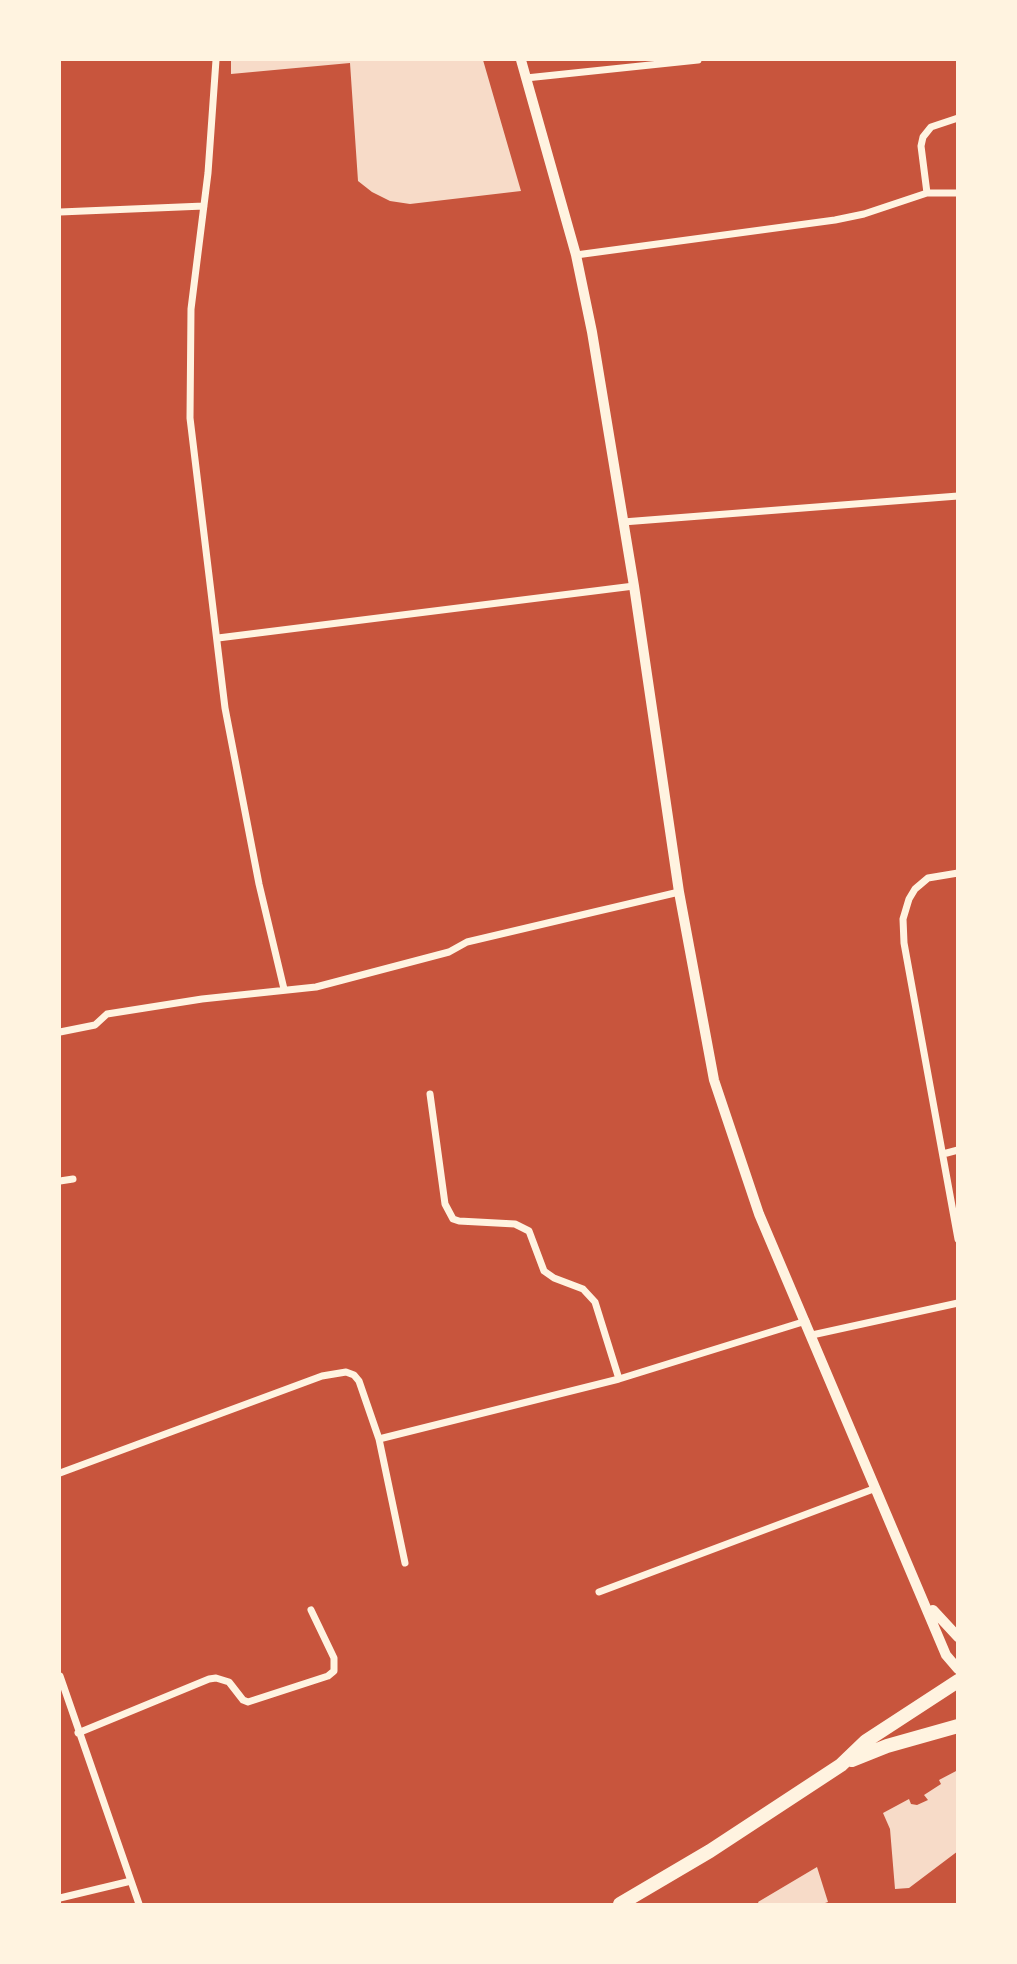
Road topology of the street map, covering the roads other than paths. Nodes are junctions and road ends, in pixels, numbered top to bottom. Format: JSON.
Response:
{"nodes":[{"id":1,"x":216,"y":60,"type":"edge"},
{"id":2,"x":521,"y":60,"type":"edge"},
{"id":3,"x":698,"y":60,"type":"edge"},
{"id":4,"x":526,"y":78,"type":"junction"},
{"id":5,"x":957,"y":118,"type":"edge"},
{"id":6,"x":957,"y":192,"type":"edge"},
{"id":7,"x":927,"y":193,"type":"junction"},
{"id":8,"x":204,"y":206,"type":"junction"},
{"id":9,"x":60,"y":212,"type":"edge"},
{"id":10,"x":576,"y":255,"type":"junction"},
{"id":11,"x":957,"y":496,"type":"edge"},
{"id":12,"x":623,"y":522,"type":"junction"},
{"id":13,"x":634,"y":586,"type":"junction"},
{"id":14,"x":218,"y":638,"type":"junction"},
{"id":15,"x":957,"y":873,"type":"edge"},
{"id":16,"x":680,"y":892,"type":"junction"},
{"id":17,"x":284,"y":989,"type":"junction"},
{"id":18,"x":60,"y":1032,"type":"edge"},
{"id":19,"x":430,"y":1094,"type":"dead end"},
{"id":20,"x":957,"y":1150,"type":"edge"},
{"id":21,"x":943,"y":1154,"type":"junction"},
{"id":22,"x":74,"y":1179,"type":"dead end"},
{"id":23,"x":60,"y":1181,"type":"edge"},
{"id":24,"x":957,"y":1239,"type":"edge"},
{"id":25,"x":957,"y":1303,"type":"edge"},
{"id":26,"x":807,"y":1321,"type":"junction"},
{"id":27,"x":812,"y":1335,"type":"junction"},
{"id":28,"x":619,"y":1379,"type":"junction"},
{"id":29,"x":379,"y":1439,"type":"junction"},
{"id":30,"x":60,"y":1473,"type":"edge"},
{"id":31,"x":876,"y":1488,"type":"junction"},
{"id":32,"x":405,"y":1563,"type":"dead end"},
{"id":33,"x":599,"y":1592,"type":"dead end"},
{"id":34,"x":924,"y":1600,"type":"junction"},
{"id":35,"x":311,"y":1611,"type":"dead end"},
{"id":36,"x":957,"y":1637,"type":"edge"},
{"id":37,"x":957,"y":1669,"type":"edge"},
{"id":38,"x":60,"y":1676,"type":"edge"},
{"id":39,"x":957,"y":1681,"type":"edge"},
{"id":40,"x":957,"y":1726,"type":"edge"},
{"id":41,"x":78,"y":1733,"type":"junction"},
{"id":42,"x":841,"y":1765,"type":"junction"},
{"id":43,"x":131,"y":1881,"type":"junction"},
{"id":44,"x":60,"y":1898,"type":"edge"},
{"id":45,"x":139,"y":1905,"type":"edge"},
{"id":46,"x":620,"y":1905,"type":"edge"}],
"edges":[{"from":1,"to":8,"type":"street"},
{"from":2,"to":4,"type":"street"},
{"from":3,"to":4,"type":"street"},
{"from":4,"to":10,"type":"street"},
{"from":5,"to":7,"type":"street"},
{"from":6,"to":7,"type":"street"},
{"from":7,"to":10,"type":"street"},
{"from":8,"to":9,"type":"street"},
{"from":8,"to":14,"type":"street"},
{"from":10,"to":12,"type":"street"},
{"from":11,"to":12,"type":"street"},
{"from":12,"to":13,"type":"street"},
{"from":13,"to":14,"type":"street"},
{"from":13,"to":16,"type":"street"},
{"from":14,"to":17,"type":"street"},
{"from":15,"to":21,"type":"street"},
{"from":16,"to":17,"type":"street"},
{"from":16,"to":26,"type":"street"},
{"from":17,"to":18,"type":"street"},
{"from":19,"to":28,"type":"street"},
{"from":20,"to":21,"type":"street"},
{"from":21,"to":24,"type":"street"},
{"from":22,"to":23,"type":"street"},
{"from":25,"to":27,"type":"street"},
{"from":26,"to":27,"type":"street"},
{"from":26,"to":28,"type":"street"},
{"from":27,"to":31,"type":"street"},
{"from":28,"to":29,"type":"street"},
{"from":29,"to":30,"type":"street"},
{"from":29,"to":32,"type":"street"},
{"from":31,"to":33,"type":"street"},
{"from":31,"to":34,"type":"street"},
{"from":34,"to":36,"type":"street"},
{"from":34,"to":37,"type":"street"},
{"from":35,"to":41,"type":"street"},
{"from":38,"to":41,"type":"street"},
{"from":39,"to":42,"type":"main road"},
{"from":40,"to":42,"type":"main road"},
{"from":41,"to":43,"type":"street"},
{"from":42,"to":46,"type":"main road"},
{"from":43,"to":44,"type":"street"},
{"from":43,"to":45,"type":"street"}]}
